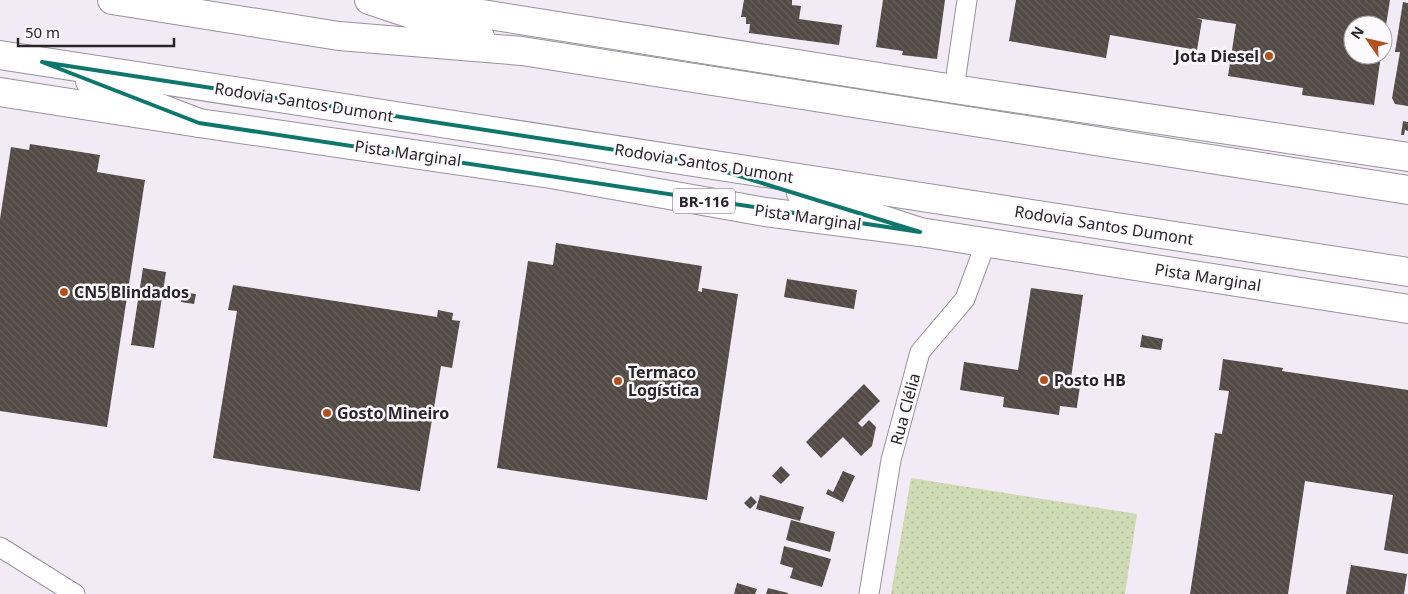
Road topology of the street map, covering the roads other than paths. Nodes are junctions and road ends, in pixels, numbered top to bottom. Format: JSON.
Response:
{"nodes":[{"id":1,"x":112,"y":0,"type":"edge"},
{"id":2,"x":369,"y":0,"type":"edge"},
{"id":3,"x":393,"y":0,"type":"edge"},
{"id":4,"x":968,"y":0,"type":"edge"},
{"id":5,"x":522,"y":51,"type":"junction"},
{"id":6,"x":0,"y":56,"type":"edge"},
{"id":7,"x":42,"y":62,"type":"junction"},
{"id":8,"x":954,"y":89,"type":"junction"},
{"id":9,"x":0,"y":92,"type":"edge"},
{"id":10,"x":199,"y":123,"type":"junction"},
{"id":11,"x":1408,"y":157,"type":"edge"},
{"id":12,"x":694,"y":162,"type":"junction"},
{"id":13,"x":1408,"y":190,"type":"edge"},
{"id":14,"x":920,"y":232,"type":"junction"},
{"id":15,"x":986,"y":242,"type":"junction"},
{"id":16,"x":1408,"y":272,"type":"edge"},
{"id":17,"x":1408,"y":309,"type":"edge"},
{"id":18,"x":0,"y":547,"type":"edge"},
{"id":19,"x":75,"y":594,"type":"edge"},
{"id":20,"x":869,"y":594,"type":"edge"}],
"edges":[{"from":1,"to":5,"type":"main road"},
{"from":2,"to":5,"type":"main road"},
{"from":3,"to":8,"type":"main road"},
{"from":4,"to":8,"type":"street"},
{"from":5,"to":13,"type":"main road"},
{"from":6,"to":7,"type":"main road","name":"Rodovia Santos Dumont","number":"BR-116"},
{"from":7,"to":10,"type":"main road"},
{"from":7,"to":12,"type":"main road","name":"Rodovia Santos Dumont","number":"BR-116"},
{"from":8,"to":11,"type":"main road"},
{"from":9,"to":10,"type":"main road","name":"Pista Marginal","number":"BR-116"},
{"from":10,"to":14,"type":"main road","name":"Pista Marginal","number":"BR-116"},
{"from":12,"to":14,"type":"main road"},
{"from":12,"to":16,"type":"main road","name":"Rodovia Santos Dumont","number":"BR-116"},
{"from":14,"to":15,"type":"main road","name":"Pista Marginal","number":"BR-116"},
{"from":15,"to":17,"type":"main road","name":"Pista Marginal","number":"BR-116"},
{"from":15,"to":20,"type":"street","name":"Rua Clélia"},
{"from":18,"to":19,"type":"street"}]}
